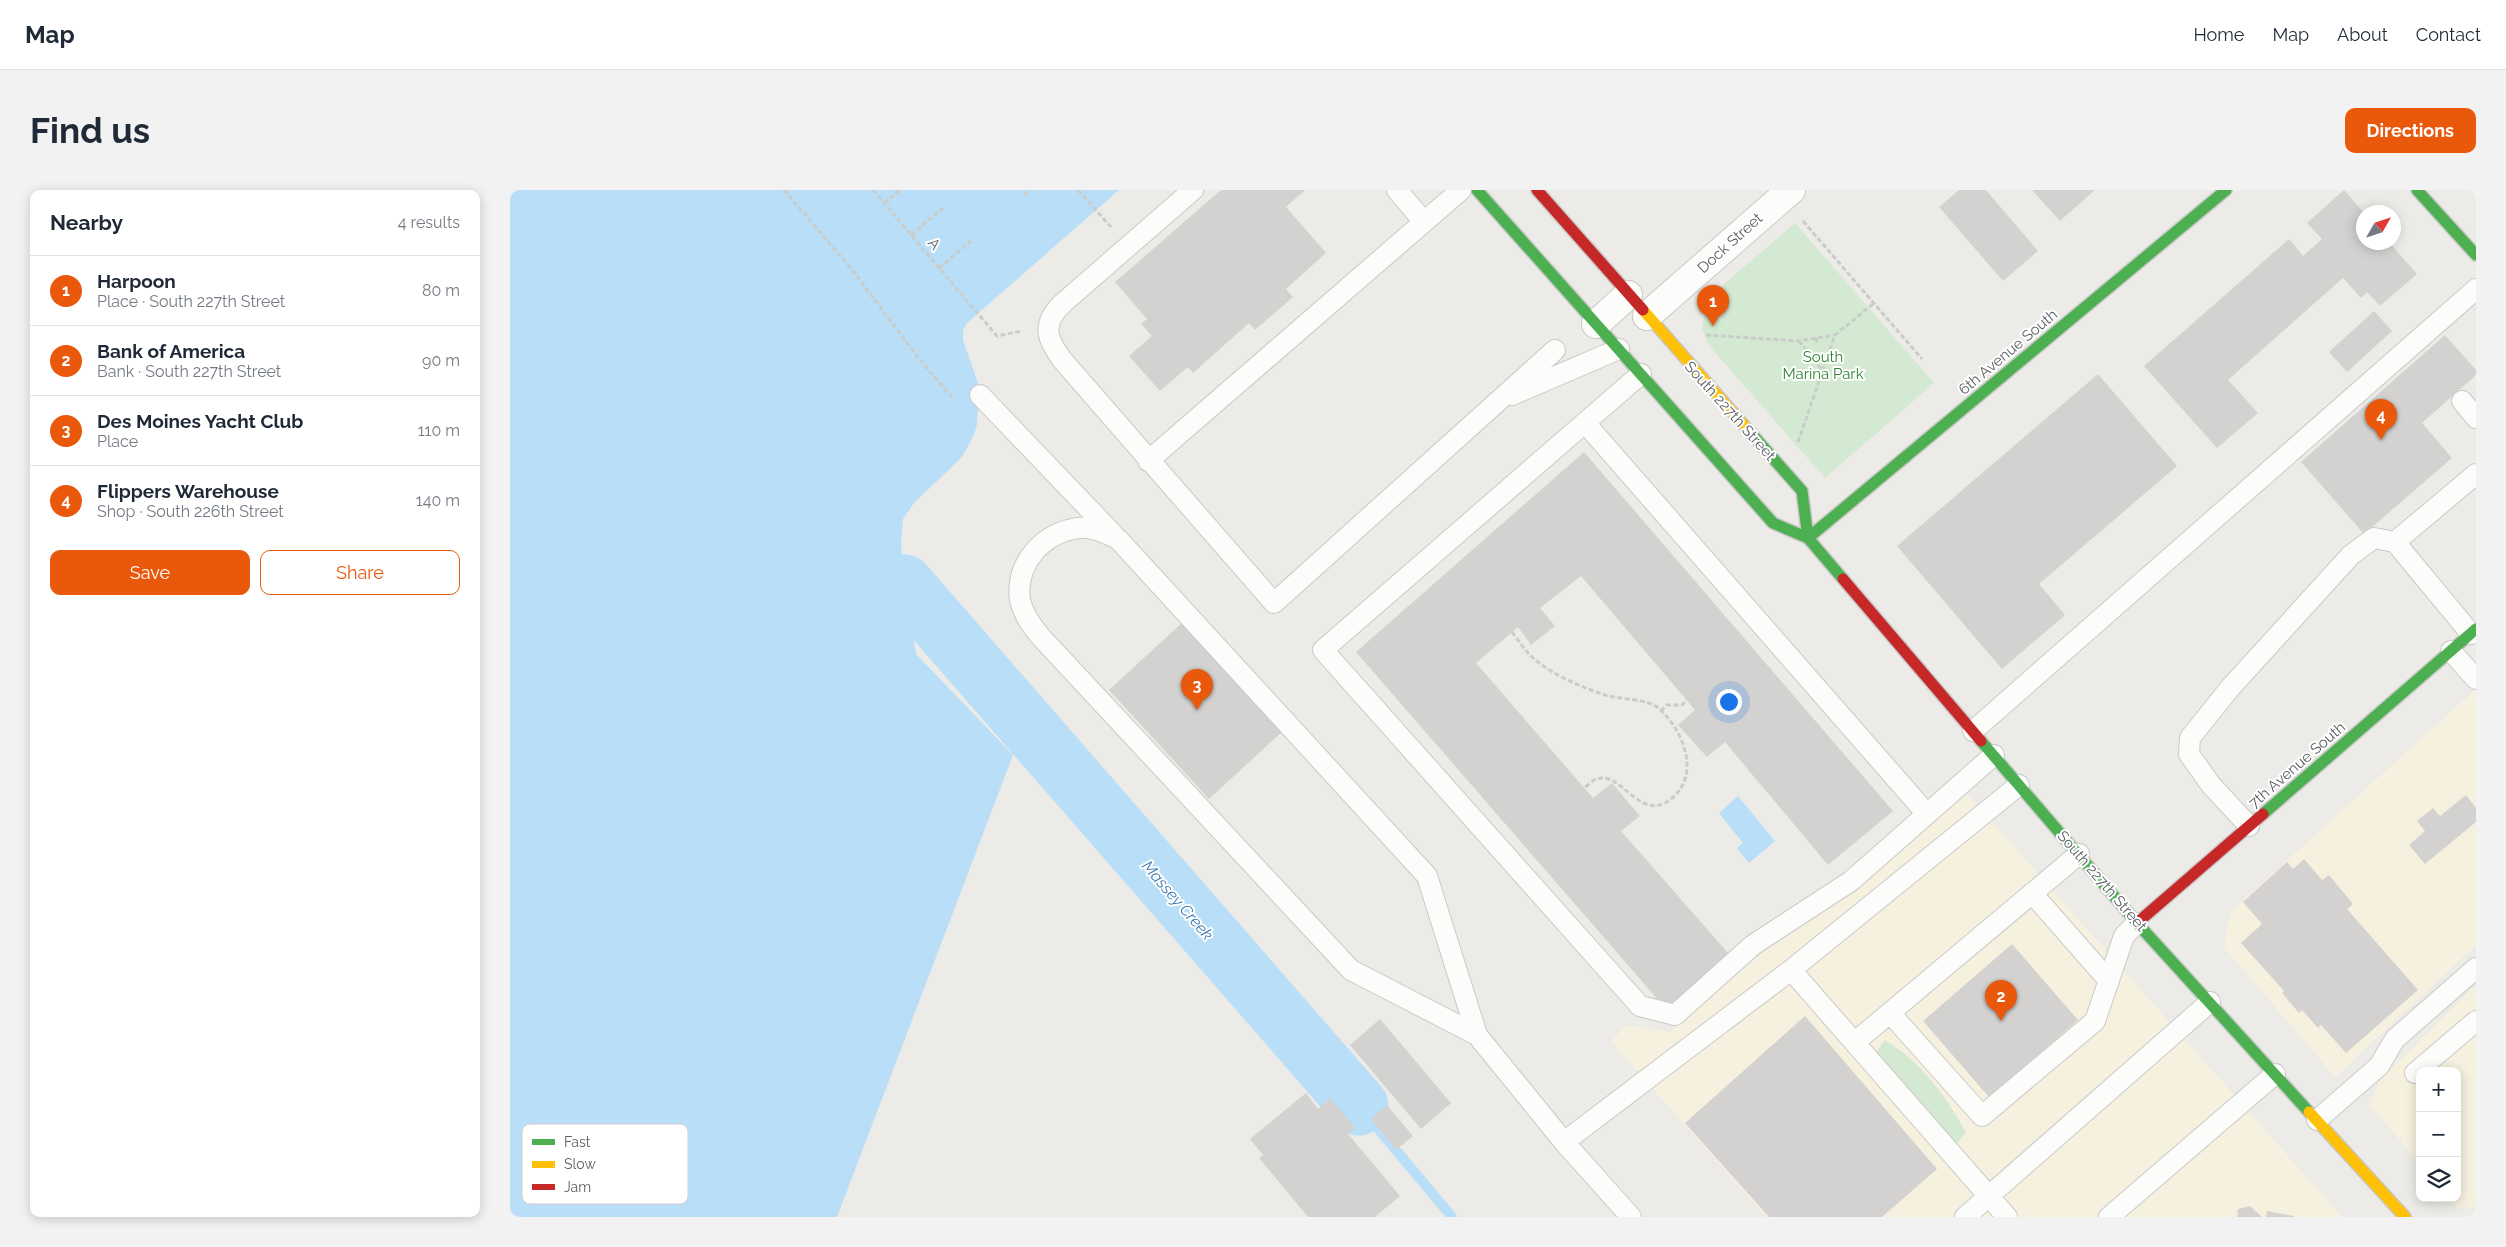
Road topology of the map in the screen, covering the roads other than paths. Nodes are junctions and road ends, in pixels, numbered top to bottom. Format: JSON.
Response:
{"nodes":[{"id":1,"x":1193,"y":190,"type":"edge"},
{"id":2,"x":1397,"y":190,"type":"edge"},
{"id":3,"x":1461,"y":190,"type":"edge"},
{"id":4,"x":1477,"y":190,"type":"edge"},
{"id":5,"x":1537,"y":190,"type":"edge"},
{"id":6,"x":2226,"y":190,"type":"edge"},
{"id":7,"x":2417,"y":190,"type":"edge"},
{"id":8,"x":1795,"y":203,"type":"edge"},
{"id":9,"x":1424,"y":222,"type":"junction"},
{"id":10,"x":2476,"y":255,"type":"edge"},
{"id":11,"x":2476,"y":289,"type":"edge"},
{"id":12,"x":1628,"y":295,"type":"junction"},
{"id":13,"x":1647,"y":316,"type":"junction"},
{"id":14,"x":1596,"y":324,"type":"junction"},
{"id":15,"x":1619,"y":349,"type":"junction"},
{"id":16,"x":1555,"y":350,"type":"dead end"},
{"id":17,"x":1641,"y":374,"type":"junction"},
{"id":18,"x":980,"y":395,"type":"dead end"},
{"id":19,"x":1497,"y":402,"type":"junction"},
{"id":20,"x":2462,"y":402,"type":"dead end"},
{"id":21,"x":2476,"y":418,"type":"edge"},
{"id":22,"x":1586,"y":424,"type":"junction"},
{"id":23,"x":1148,"y":461,"type":"junction"},
{"id":24,"x":2476,"y":474,"type":"edge"},
{"id":25,"x":1808,"y":538,"type":"junction"},
{"id":26,"x":1118,"y":539,"type":"junction"},
{"id":27,"x":2395,"y":542,"type":"junction"},
{"id":28,"x":2473,"y":631,"type":"edge"},
{"id":29,"x":2451,"y":651,"type":"junction"},
{"id":30,"x":2476,"y":679,"type":"edge"},
{"id":31,"x":1973,"y":731,"type":"junction"},
{"id":32,"x":1994,"y":755,"type":"junction"},
{"id":33,"x":2019,"y":785,"type":"junction"},
{"id":34,"x":1927,"y":814,"type":"junction"},
{"id":35,"x":2248,"y":826,"type":"junction"},
{"id":36,"x":2078,"y":854,"type":"junction"},
{"id":37,"x":2032,"y":893,"type":"junction"},
{"id":38,"x":2138,"y":923,"type":"junction"},
{"id":39,"x":2476,"y":968,"type":"edge"},
{"id":40,"x":1791,"y":970,"type":"junction"},
{"id":41,"x":2109,"y":981,"type":"junction"},
{"id":42,"x":2210,"y":1002,"type":"junction"},
{"id":43,"x":1890,"y":1013,"type":"junction"},
{"id":44,"x":2476,"y":1021,"type":"edge"},
{"id":45,"x":1478,"y":1035,"type":"junction"},
{"id":46,"x":1855,"y":1042,"type":"junction"},
{"id":47,"x":2415,"y":1073,"type":"dead end"},
{"id":48,"x":2275,"y":1074,"type":"junction"},
{"id":49,"x":2317,"y":1120,"type":"junction"},
{"id":50,"x":1564,"y":1142,"type":"junction"},
{"id":51,"x":1989,"y":1196,"type":"junction"},
{"id":52,"x":1631,"y":1217,"type":"edge"},
{"id":53,"x":1965,"y":1217,"type":"edge"},
{"id":54,"x":2007,"y":1217,"type":"edge"},
{"id":55,"x":2109,"y":1217,"type":"edge"},
{"id":56,"x":2405,"y":1217,"type":"edge"}],
"edges":[{"from":1,"to":23,"type":"lane"},
{"from":2,"to":9,"type":"lane"},
{"from":3,"to":9,"type":"lane"},
{"from":4,"to":14,"type":"street","name":"South 227th Street"},
{"from":5,"to":12,"type":"street","name":"South 227th Street"},
{"from":6,"to":25,"type":"street","name":"6th Avenue South"},
{"from":7,"to":10,"type":"street"},
{"from":8,"to":13,"type":"street","name":"Dock Street"},
{"from":9,"to":23,"type":"lane"},
{"from":11,"to":31,"type":"lane"},
{"from":12,"to":13,"type":"street","name":"South 227th Street"},
{"from":12,"to":14,"type":"street"},
{"from":13,"to":25,"type":"street","name":"South 227th Street"},
{"from":14,"to":15,"type":"street","name":"South 227th Street"},
{"from":15,"to":17,"type":"street","name":"South 227th Street"},
{"from":15,"to":19,"type":"lane"},
{"from":16,"to":19,"type":"lane"},
{"from":17,"to":22,"type":"lane"},
{"from":17,"to":25,"type":"street","name":"South 227th Street"},
{"from":18,"to":26,"type":"lane"},
{"from":19,"to":23,"type":"lane"},
{"from":20,"to":21,"type":"lane"},
{"from":22,"to":34,"type":"lane"},
{"from":22,"to":34,"type":"lane"},
{"from":24,"to":27,"type":"lane"},
{"from":25,"to":31,"type":"street","name":"South 227th Street"},
{"from":26,"to":45,"type":"lane"},
{"from":26,"to":45,"type":"lane"},
{"from":27,"to":28,"type":"lane"},
{"from":27,"to":35,"type":"lane"},
{"from":28,"to":29,"type":"street","name":"7th Avenue South"},
{"from":29,"to":30,"type":"lane"},
{"from":29,"to":35,"type":"street","name":"7th Avenue South"},
{"from":31,"to":32,"type":"street","name":"South 227th Street"},
{"from":32,"to":33,"type":"street","name":"South 227th Street"},
{"from":32,"to":34,"type":"lane"},
{"from":33,"to":36,"type":"street","name":"South 227th Street"},
{"from":33,"to":40,"type":"lane"},
{"from":35,"to":38,"type":"street","name":"7th Avenue South"},
{"from":36,"to":37,"type":"lane"},
{"from":36,"to":38,"type":"street","name":"South 227th Street"},
{"from":37,"to":41,"type":"lane"},
{"from":37,"to":43,"type":"lane"},
{"from":38,"to":41,"type":"lane"},
{"from":38,"to":42,"type":"street","name":"South 227th Street"},
{"from":39,"to":49,"type":"lane"},
{"from":40,"to":46,"type":"lane"},
{"from":40,"to":50,"type":"lane"},
{"from":41,"to":43,"type":"lane"},
{"from":42,"to":48,"type":"street","name":"South 227th Street"},
{"from":42,"to":51,"type":"lane"},
{"from":43,"to":46,"type":"lane"},
{"from":44,"to":47,"type":"lane"},
{"from":45,"to":50,"type":"lane"},
{"from":46,"to":51,"type":"lane"},
{"from":48,"to":49,"type":"street","name":"South 227th Street"},
{"from":48,"to":55,"type":"lane"},
{"from":49,"to":56,"type":"street","name":"South 227th Street"},
{"from":50,"to":52,"type":"lane"},
{"from":51,"to":53,"type":"lane"},
{"from":51,"to":54,"type":"lane"}]}
